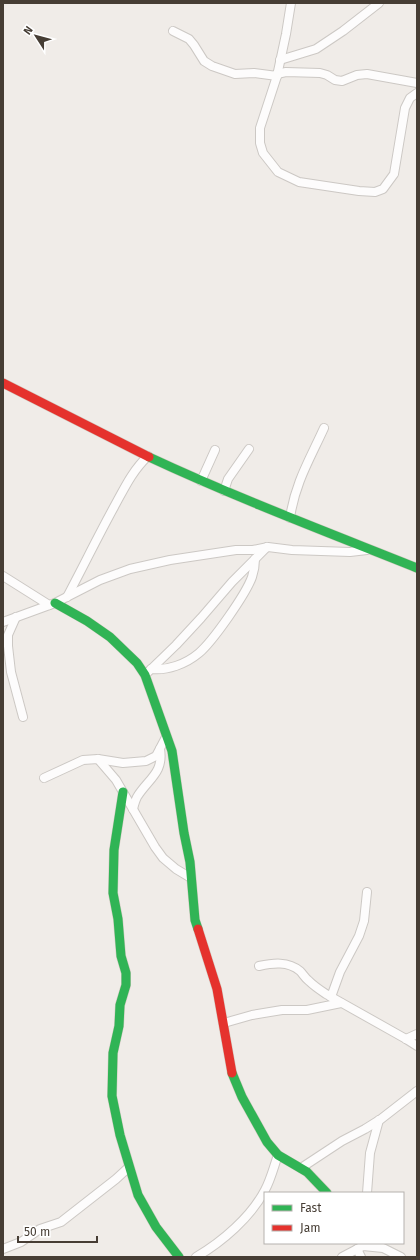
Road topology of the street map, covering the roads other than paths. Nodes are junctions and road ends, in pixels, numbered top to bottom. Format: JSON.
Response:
{"nodes":[{"id":1,"x":290,"y":3,"type":"edge"},
{"id":2,"x":379,"y":3,"type":"edge"},
{"id":3,"x":173,"y":31,"type":"dead end"},
{"id":4,"x":280,"y":60,"type":"junction"},
{"id":5,"x":277,"y":75,"type":"junction"},
{"id":6,"x":417,"y":77,"type":"edge"},
{"id":7,"x":417,"y":83,"type":"edge"},
{"id":8,"x":417,"y":93,"type":"edge"},
{"id":9,"x":3,"y":383,"type":"edge"},
{"id":10,"x":324,"y":428,"type":"dead end"},
{"id":11,"x":249,"y":448,"type":"dead end"},
{"id":12,"x":215,"y":450,"type":"dead end"},
{"id":13,"x":148,"y":456,"type":"junction"},
{"id":14,"x":202,"y":481,"type":"junction"},
{"id":15,"x":224,"y":491,"type":"junction"},
{"id":16,"x":290,"y":518,"type":"junction"},
{"id":17,"x":268,"y":547,"type":"junction"},
{"id":18,"x":371,"y":550,"type":"junction"},
{"id":19,"x":255,"y":559,"type":"junction"},
{"id":20,"x":417,"y":568,"type":"edge"},
{"id":21,"x":3,"y":576,"type":"edge"},
{"id":22,"x":67,"y":598,"type":"junction"},
{"id":23,"x":52,"y":604,"type":"junction"},
{"id":24,"x":16,"y":617,"type":"junction"},
{"id":25,"x":3,"y":622,"type":"edge"},
{"id":26,"x":5,"y":645,"type":"edge"},
{"id":27,"x":148,"y":672,"type":"junction"},
{"id":28,"x":23,"y":717,"type":"dead end"},
{"id":29,"x":166,"y":737,"type":"junction"},
{"id":30,"x":160,"y":749,"type":"junction"},
{"id":31,"x":98,"y":759,"type":"junction"},
{"id":32,"x":44,"y":778,"type":"dead end"},
{"id":33,"x":123,"y":792,"type":"junction"},
{"id":34,"x":133,"y":809,"type":"junction"},
{"id":35,"x":192,"y":878,"type":"junction"},
{"id":36,"x":367,"y":892,"type":"dead end"},
{"id":37,"x":259,"y":966,"type":"dead end"},
{"id":38,"x":331,"y":997,"type":"junction"},
{"id":39,"x":341,"y":1003,"type":"junction"},
{"id":40,"x":224,"y":1023,"type":"junction"},
{"id":41,"x":417,"y":1034,"type":"edge"},
{"id":42,"x":406,"y":1039,"type":"junction"},
{"id":43,"x":417,"y":1046,"type":"edge"},
{"id":44,"x":417,"y":1091,"type":"edge"},
{"id":45,"x":379,"y":1120,"type":"junction"},
{"id":46,"x":278,"y":1155,"type":"junction"},
{"id":47,"x":128,"y":1167,"type":"junction"},
{"id":48,"x":301,"y":1168,"type":"junction"},
{"id":49,"x":326,"y":1192,"type":"edge"},
{"id":50,"x":367,"y":1192,"type":"edge"},
{"id":51,"x":370,"y":1245,"type":"edge"},
{"id":52,"x":3,"y":1249,"type":"edge"},
{"id":53,"x":357,"y":1249,"type":"junction"},
{"id":54,"x":179,"y":1257,"type":"edge"},
{"id":55,"x":196,"y":1257,"type":"edge"},
{"id":56,"x":342,"y":1257,"type":"edge"},
{"id":57,"x":362,"y":1257,"type":"edge"},
{"id":58,"x":401,"y":1257,"type":"edge"}],
"edges":[{"from":1,"to":4,"type":"street"},
{"from":2,"to":4,"type":"street"},
{"from":3,"to":5,"type":"street"},
{"from":4,"to":5,"type":"street"},
{"from":5,"to":7,"type":"street"},
{"from":5,"to":8,"type":"street"},
{"from":6,"to":7,"type":"street"},
{"from":7,"to":8,"type":"street"},
{"from":9,"to":13,"type":"street"},
{"from":10,"to":16,"type":"street"},
{"from":11,"to":15,"type":"street"},
{"from":12,"to":14,"type":"street"},
{"from":13,"to":14,"type":"street"},
{"from":13,"to":22,"type":"street"},
{"from":14,"to":15,"type":"street"},
{"from":15,"to":16,"type":"street"},
{"from":16,"to":18,"type":"street"},
{"from":17,"to":18,"type":"street"},
{"from":17,"to":19,"type":"street"},
{"from":17,"to":22,"type":"street"},
{"from":18,"to":20,"type":"street"},
{"from":19,"to":27,"type":"street"},
{"from":19,"to":27,"type":"street"},
{"from":21,"to":23,"type":"street"},
{"from":22,"to":23,"type":"street"},
{"from":23,"to":24,"type":"street"},
{"from":23,"to":27,"type":"street"},
{"from":24,"to":25,"type":"street"},
{"from":24,"to":26,"type":"street"},
{"from":26,"to":28,"type":"street"},
{"from":27,"to":29,"type":"street"},
{"from":29,"to":30,"type":"street"},
{"from":29,"to":35,"type":"street"},
{"from":30,"to":31,"type":"street"},
{"from":30,"to":34,"type":"street"},
{"from":31,"to":32,"type":"street"},
{"from":31,"to":33,"type":"street"},
{"from":33,"to":34,"type":"street"},
{"from":33,"to":47,"type":"street"},
{"from":34,"to":35,"type":"street"},
{"from":35,"to":40,"type":"street"},
{"from":36,"to":38,"type":"street"},
{"from":37,"to":38,"type":"street"},
{"from":38,"to":39,"type":"street"},
{"from":39,"to":40,"type":"street"},
{"from":39,"to":42,"type":"street"},
{"from":40,"to":46,"type":"street"},
{"from":41,"to":42,"type":"street"},
{"from":42,"to":43,"type":"street"},
{"from":44,"to":45,"type":"street"},
{"from":45,"to":48,"type":"street"},
{"from":45,"to":50,"type":"street"},
{"from":46,"to":48,"type":"street"},
{"from":46,"to":55,"type":"street"},
{"from":47,"to":52,"type":"street"},
{"from":47,"to":54,"type":"street"},
{"from":48,"to":49,"type":"street"},
{"from":51,"to":53,"type":"street"},
{"from":51,"to":58,"type":"street"},
{"from":53,"to":56,"type":"street"},
{"from":53,"to":57,"type":"street"}]}
